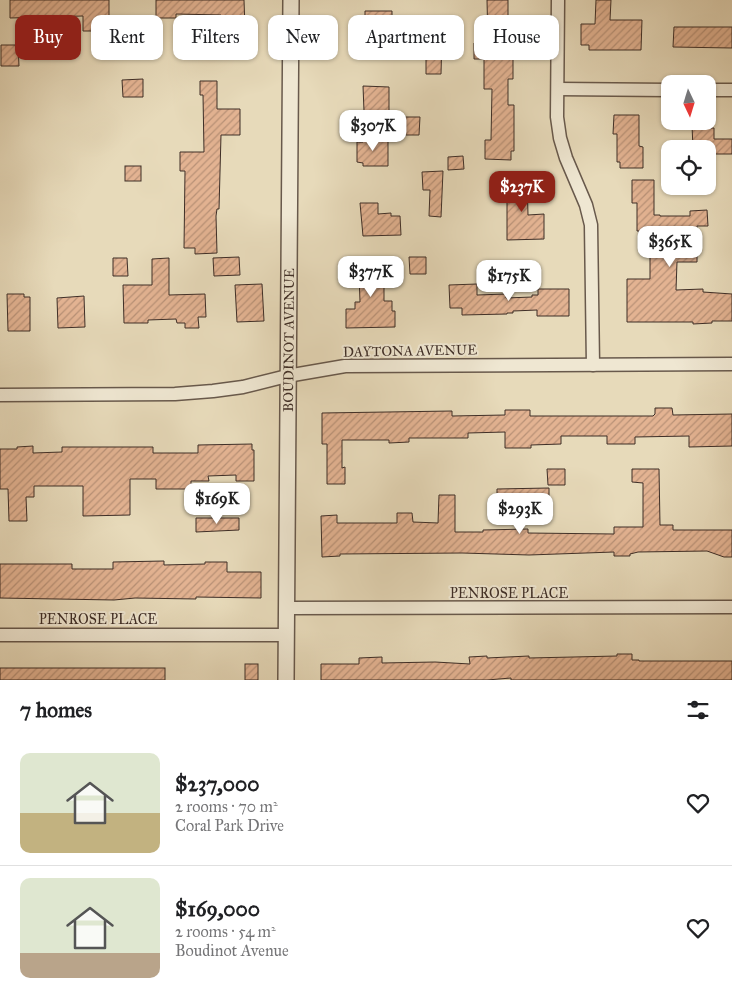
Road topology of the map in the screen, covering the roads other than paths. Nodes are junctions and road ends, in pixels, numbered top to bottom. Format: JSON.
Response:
{"nodes":[{"id":1,"x":290,"y":0,"type":"edge"},
{"id":2,"x":558,"y":0,"type":"edge"},
{"id":3,"x":558,"y":89,"type":"junction"},
{"id":4,"x":661,"y":90,"type":"edge"},
{"id":5,"x":716,"y":90,"type":"edge"},
{"id":6,"x":732,"y":90,"type":"edge"},
{"id":7,"x":732,"y":364,"type":"edge"},
{"id":8,"x":593,"y":365,"type":"junction"},
{"id":9,"x":287,"y":376,"type":"junction"},
{"id":10,"x":0,"y":395,"type":"edge"},
{"id":11,"x":732,"y":607,"type":"edge"},
{"id":12,"x":286,"y":608,"type":"junction"},
{"id":13,"x":0,"y":635,"type":"edge"},
{"id":14,"x":286,"y":635,"type":"junction"},
{"id":15,"x":286,"y":680,"type":"edge"}],
"edges":[{"from":1,"to":9,"type":"street","name":"BOUDINOT AVENUE"},
{"from":2,"to":3,"type":"street"},
{"from":3,"to":4,"type":"street"},
{"from":3,"to":8,"type":"street"},
{"from":5,"to":6,"type":"street"},
{"from":7,"to":8,"type":"street","name":"DAYTONA AVENUE"},
{"from":8,"to":9,"type":"street","name":"DAYTONA AVENUE"},
{"from":9,"to":10,"type":"street","name":"DAYTONA AVENUE"},
{"from":9,"to":12,"type":"street","name":"BOUDINOT AVENUE"},
{"from":11,"to":12,"type":"street","name":"PENROSE PLACE"},
{"from":12,"to":14,"type":"street","name":"BOUDINOT AVENUE"},
{"from":13,"to":14,"type":"street","name":"PENROSE PLACE"},
{"from":14,"to":15,"type":"street","name":"BOUDINOT AVENUE"}]}
